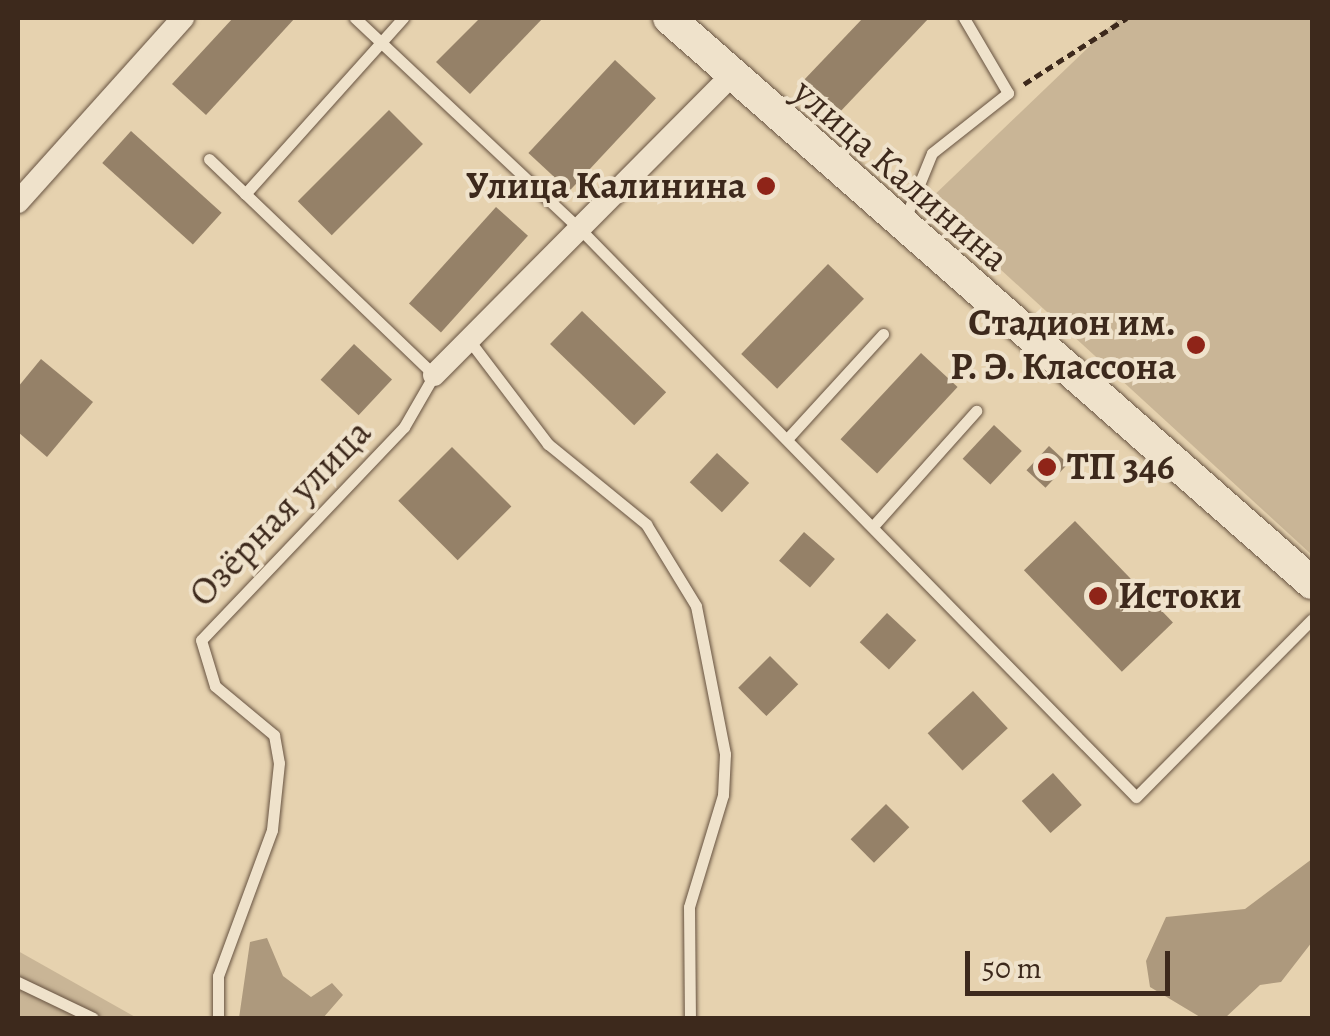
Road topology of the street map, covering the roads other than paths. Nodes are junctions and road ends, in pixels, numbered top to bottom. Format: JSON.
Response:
{"nodes":[{"id":1,"x":183,"y":18,"type":"edge"},
{"id":2,"x":355,"y":18,"type":"edge"},
{"id":3,"x":403,"y":18,"type":"edge"},
{"id":4,"x":669,"y":18,"type":"edge"},
{"id":5,"x":964,"y":18,"type":"edge"},
{"id":6,"x":384,"y":37,"type":"junction"},
{"id":7,"x":730,"y":77,"type":"junction"},
{"id":8,"x":209,"y":159,"type":"dead end"},
{"id":9,"x":245,"y":194,"type":"junction"},
{"id":10,"x":18,"y":202,"type":"edge"},
{"id":11,"x":580,"y":230,"type":"junction"},
{"id":12,"x":900,"y":230,"type":"junction"},
{"id":13,"x":883,"y":334,"type":"dead end"},
{"id":14,"x":469,"y":340,"type":"junction"},
{"id":15,"x":434,"y":375,"type":"junction"},
{"id":16,"x":976,"y":411,"type":"dead end"},
{"id":17,"x":788,"y":438,"type":"junction"},
{"id":18,"x":875,"y":524,"type":"junction"},
{"id":19,"x":1312,"y":583,"type":"edge"},
{"id":20,"x":1312,"y":620,"type":"edge"},
{"id":21,"x":18,"y":982,"type":"edge"},
{"id":22,"x":93,"y":1018,"type":"edge"},
{"id":23,"x":218,"y":1018,"type":"edge"},
{"id":24,"x":690,"y":1018,"type":"edge"}],
"edges":[{"from":1,"to":10,"type":"street"},
{"from":2,"to":6,"type":"lane"},
{"from":3,"to":6,"type":"lane"},
{"from":4,"to":7,"type":"street","name":"улица Калинина"},
{"from":5,"to":12,"type":"lane"},
{"from":6,"to":9,"type":"lane"},
{"from":6,"to":11,"type":"lane"},
{"from":7,"to":11,"type":"street"},
{"from":7,"to":12,"type":"street","name":"улица Калинина"},
{"from":8,"to":9,"type":"lane"},
{"from":9,"to":15,"type":"lane"},
{"from":11,"to":14,"type":"street"},
{"from":11,"to":17,"type":"lane"},
{"from":12,"to":19,"type":"street","name":"улица Калинина"},
{"from":13,"to":17,"type":"lane"},
{"from":14,"to":15,"type":"street"},
{"from":14,"to":24,"type":"lane"},
{"from":15,"to":23,"type":"lane","name":"Озёрная улица"},
{"from":16,"to":18,"type":"lane"},
{"from":17,"to":18,"type":"lane"},
{"from":18,"to":20,"type":"lane"},
{"from":21,"to":22,"type":"lane"}]}
